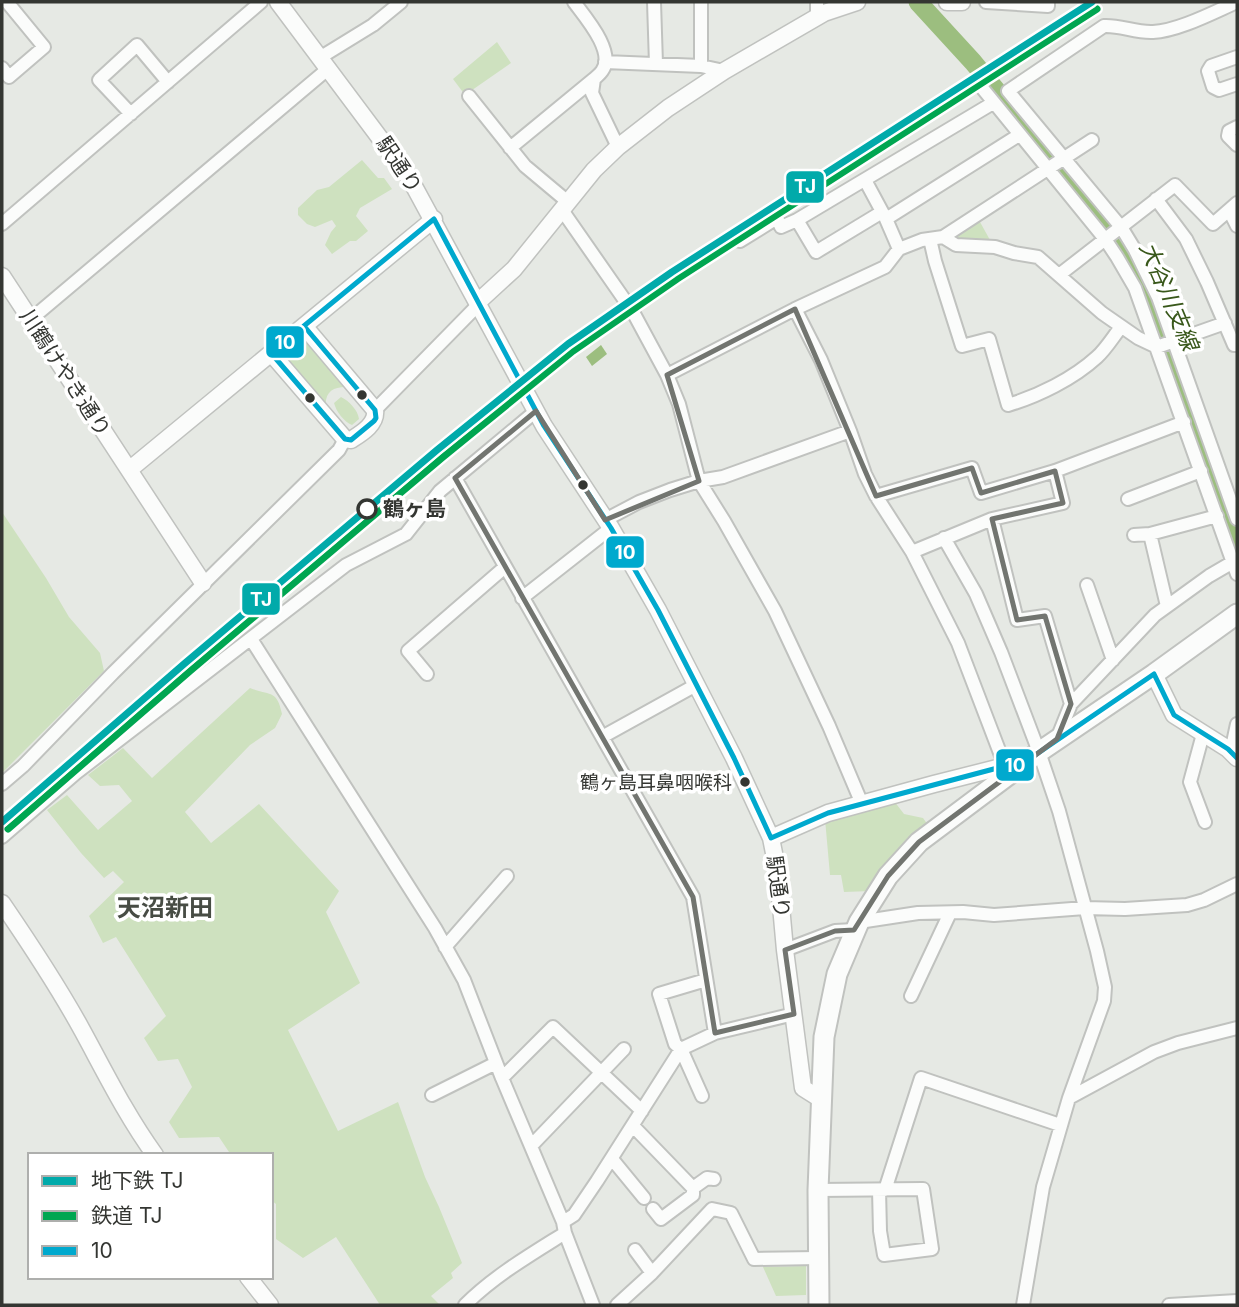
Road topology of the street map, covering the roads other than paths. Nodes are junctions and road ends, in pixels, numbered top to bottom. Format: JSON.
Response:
{"nodes":[{"id":1,"x":7,"y":2,"type":"edge"},
{"id":2,"x":261,"y":2,"type":"edge"},
{"id":3,"x":278,"y":2,"type":"edge"},
{"id":4,"x":401,"y":2,"type":"edge"},
{"id":5,"x":574,"y":2,"type":"edge"},
{"id":6,"x":654,"y":2,"type":"edge"},
{"id":7,"x":701,"y":2,"type":"edge"},
{"id":8,"x":947,"y":2,"type":"edge"},
{"id":9,"x":959,"y":2,"type":"edge"},
{"id":10,"x":986,"y":2,"type":"edge"},
{"id":11,"x":1048,"y":2,"type":"edge"},
{"id":12,"x":1237,"y":2,"type":"edge"},
{"id":13,"x":850,"y":3,"type":"edge"},
{"id":14,"x":817,"y":9,"type":"edge"},
{"id":15,"x":1237,"y":57,"type":"edge"},
{"id":16,"x":605,"y":62,"type":"junction"},
{"id":17,"x":325,"y":63,"type":"junction"},
{"id":18,"x":656,"y":64,"type":"junction"},
{"id":19,"x":701,"y":66,"type":"junction"},
{"id":20,"x":2,"y":68,"type":"edge"},
{"id":21,"x":724,"y":71,"type":"junction"},
{"id":22,"x":594,"y":79,"type":"junction"},
{"id":23,"x":169,"y":82,"type":"junction"},
{"id":24,"x":1237,"y":85,"type":"edge"},
{"id":25,"x":982,"y":89,"type":"dead end"},
{"id":26,"x":470,"y":96,"type":"dead end"},
{"id":27,"x":993,"y":103,"type":"junction"},
{"id":28,"x":131,"y":114,"type":"junction"},
{"id":29,"x":1237,"y":127,"type":"edge"},
{"id":30,"x":1019,"y":135,"type":"junction"},
{"id":31,"x":1092,"y":140,"type":"dead end"},
{"id":32,"x":1237,"y":145,"type":"edge"},
{"id":33,"x":618,"y":147,"type":"junction"},
{"id":34,"x":510,"y":148,"type":"junction"},
{"id":35,"x":1056,"y":164,"type":"junction"},
{"id":36,"x":866,"y":180,"type":"junction"},
{"id":37,"x":1156,"y":200,"type":"junction"},
{"id":38,"x":565,"y":206,"type":"junction"},
{"id":39,"x":1233,"y":207,"type":"edge"},
{"id":40,"x":884,"y":215,"type":"junction"},
{"id":41,"x":433,"y":219,"type":"junction"},
{"id":42,"x":797,"y":219,"type":"junction"},
{"id":43,"x":2,"y":224,"type":"edge"},
{"id":44,"x":1237,"y":226,"type":"edge"},
{"id":45,"x":1121,"y":227,"type":"junction"},
{"id":46,"x":936,"y":238,"type":"junction"},
{"id":47,"x":1105,"y":240,"type":"junction"},
{"id":48,"x":740,"y":241,"type":"dead end"},
{"id":49,"x":899,"y":249,"type":"junction"},
{"id":50,"x":1059,"y":275,"type":"junction"},
{"id":51,"x":2,"y":276,"type":"edge"},
{"id":52,"x":478,"y":303,"type":"junction"},
{"id":53,"x":795,"y":309,"type":"junction"},
{"id":54,"x":30,"y":320,"type":"junction"},
{"id":55,"x":1225,"y":323,"type":"junction"},
{"id":56,"x":304,"y":326,"type":"junction"},
{"id":57,"x":1121,"y":327,"type":"junction"},
{"id":58,"x":1174,"y":341,"type":"junction"},
{"id":59,"x":1237,"y":345,"type":"edge"},
{"id":60,"x":1157,"y":347,"type":"junction"},
{"id":61,"x":271,"y":354,"type":"junction"},
{"id":62,"x":667,"y":374,"type":"junction"},
{"id":63,"x":375,"y":410,"type":"junction"},
{"id":64,"x":536,"y":411,"type":"junction"},
{"id":65,"x":1184,"y":422,"type":"junction"},
{"id":66,"x":850,"y":431,"type":"junction"},
{"id":67,"x":345,"y":439,"type":"junction"},
{"id":68,"x":129,"y":470,"type":"junction"},
{"id":69,"x":1055,"y":471,"type":"junction"},
{"id":70,"x":1201,"y":471,"type":"junction"},
{"id":71,"x":455,"y":478,"type":"junction"},
{"id":72,"x":699,"y":481,"type":"junction"},
{"id":73,"x":876,"y":496,"type":"junction"},
{"id":74,"x":1128,"y":499,"type":"dead end"},
{"id":75,"x":1217,"y":516,"type":"junction"},
{"id":76,"x":992,"y":519,"type":"junction"},
{"id":77,"x":1237,"y":519,"type":"edge"},
{"id":78,"x":608,"y":524,"type":"junction"},
{"id":79,"x":1150,"y":534,"type":"junction"},
{"id":80,"x":1134,"y":536,"type":"dead end"},
{"id":81,"x":944,"y":538,"type":"junction"},
{"id":82,"x":912,"y":552,"type":"junction"},
{"id":83,"x":1236,"y":565,"type":"edge"},
{"id":84,"x":505,"y":567,"type":"junction"},
{"id":85,"x":203,"y":583,"type":"junction"},
{"id":86,"x":1087,"y":585,"type":"dead end"},
{"id":87,"x":522,"y":597,"type":"junction"},
{"id":88,"x":1167,"y":606,"type":"junction"},
{"id":89,"x":1237,"y":614,"type":"edge"},
{"id":90,"x":250,"y":639,"type":"junction"},
{"id":91,"x":1113,"y":660,"type":"junction"},
{"id":92,"x":427,"y":674,"type":"dead end"},
{"id":93,"x":1154,"y":674,"type":"junction"},
{"id":94,"x":696,"y":685,"type":"junction"},
{"id":95,"x":1071,"y":704,"type":"junction"},
{"id":96,"x":1237,"y":724,"type":"edge"},
{"id":97,"x":1203,"y":734,"type":"junction"},
{"id":98,"x":602,"y":737,"type":"junction"},
{"id":99,"x":1057,"y":739,"type":"junction"},
{"id":100,"x":1039,"y":752,"type":"junction"},
{"id":101,"x":1234,"y":755,"type":"edge"},
{"id":102,"x":1013,"y":765,"type":"junction"},
{"id":103,"x":2,"y":784,"type":"edge"},
{"id":104,"x":862,"y":804,"type":"junction"},
{"id":105,"x":1205,"y":822,"type":"dead end"},
{"id":106,"x":2,"y":837,"type":"edge"},
{"id":107,"x":771,"y":838,"type":"junction"},
{"id":108,"x":507,"y":876,"type":"dead end"},
{"id":109,"x":1237,"y":884,"type":"edge"},
{"id":110,"x":1085,"y":908,"type":"junction"},
{"id":111,"x":4,"y":911,"type":"edge"},
{"id":112,"x":950,"y":913,"type":"junction"},
{"id":113,"x":857,"y":926,"type":"junction"},
{"id":114,"x":445,"y":947,"type":"junction"},
{"id":115,"x":785,"y":950,"type":"junction"},
{"id":116,"x":706,"y":980,"type":"junction"},
{"id":117,"x":911,"y":996,"type":"dead end"},
{"id":118,"x":794,"y":1014,"type":"junction"},
{"id":119,"x":1237,"y":1028,"type":"edge"},
{"id":120,"x":715,"y":1033,"type":"junction"},
{"id":121,"x":624,"y":1049,"type":"dead end"},
{"id":122,"x":681,"y":1049,"type":"junction"},
{"id":123,"x":496,"y":1063,"type":"junction"},
{"id":124,"x":601,"y":1072,"type":"junction"},
{"id":125,"x":502,"y":1079,"type":"junction"},
{"id":126,"x":432,"y":1096,"type":"dead end"},
{"id":127,"x":702,"y":1096,"type":"dead end"},
{"id":128,"x":1069,"y":1098,"type":"junction"},
{"id":129,"x":822,"y":1100,"type":"junction"},
{"id":130,"x":642,"y":1111,"type":"junction"},
{"id":131,"x":1060,"y":1125,"type":"junction"},
{"id":132,"x":633,"y":1126,"type":"junction"},
{"id":133,"x":531,"y":1146,"type":"junction"},
{"id":134,"x":154,"y":1153,"type":"edge"},
{"id":135,"x":612,"y":1159,"type":"junction"},
{"id":136,"x":714,"y":1178,"type":"dead end"},
{"id":137,"x":693,"y":1188,"type":"junction"},
{"id":138,"x":818,"y":1190,"type":"junction"},
{"id":139,"x":882,"y":1190,"type":"junction"},
{"id":140,"x":644,"y":1198,"type":"dead end"},
{"id":141,"x":653,"y":1209,"type":"dead end"},
{"id":142,"x":564,"y":1228,"type":"junction"},
{"id":143,"x":635,"y":1250,"type":"dead end"},
{"id":144,"x":818,"y":1258,"type":"junction"},
{"id":145,"x":653,"y":1273,"type":"junction"},
{"id":146,"x":249,"y":1279,"type":"edge"},
{"id":147,"x":1237,"y":1301,"type":"edge"},
{"id":148,"x":263,"y":1303,"type":"edge"},
{"id":149,"x":465,"y":1305,"type":"edge"},
{"id":150,"x":593,"y":1305,"type":"edge"},
{"id":151,"x":617,"y":1305,"type":"edge"},
{"id":152,"x":819,"y":1305,"type":"edge"},
{"id":153,"x":1023,"y":1305,"type":"edge"},
{"id":154,"x":1170,"y":1305,"type":"edge"}],
"edges":[{"from":1,"to":20,"type":"street"},
{"from":2,"to":23,"type":"street"},
{"from":3,"to":17,"type":"street","name":"駅通り"},
{"from":4,"to":17,"type":"street"},
{"from":5,"to":16,"type":"street"},
{"from":6,"to":18,"type":"street"},
{"from":7,"to":19,"type":"street"},
{"from":8,"to":9,"type":"street"},
{"from":10,"to":11,"type":"street"},
{"from":12,"to":35,"type":"street"},
{"from":13,"to":14,"type":"street"},
{"from":14,"to":21,"type":"street"},
{"from":15,"to":24,"type":"street"},
{"from":16,"to":18,"type":"street"},
{"from":16,"to":22,"type":"street"},
{"from":17,"to":41,"type":"street","name":"駅通り"},
{"from":17,"to":54,"type":"street"},
{"from":18,"to":19,"type":"street"},
{"from":19,"to":21,"type":"street"},
{"from":21,"to":33,"type":"street"},
{"from":22,"to":33,"type":"street"},
{"from":22,"to":34,"type":"street"},
{"from":23,"to":28,"type":"street"},
{"from":23,"to":28,"type":"street"},
{"from":25,"to":27,"type":"street"},
{"from":26,"to":34,"type":"street"},
{"from":27,"to":30,"type":"street"},
{"from":27,"to":36,"type":"street"},
{"from":28,"to":43,"type":"street"},
{"from":29,"to":32,"type":"street"},
{"from":30,"to":35,"type":"street"},
{"from":30,"to":40,"type":"street"},
{"from":31,"to":35,"type":"street"},
{"from":33,"to":38,"type":"street"},
{"from":34,"to":38,"type":"street"},
{"from":35,"to":45,"type":"street"},
{"from":35,"to":46,"type":"street"},
{"from":35,"to":47,"type":"street"},
{"from":36,"to":40,"type":"street"},
{"from":36,"to":42,"type":"street"},
{"from":37,"to":39,"type":"street"},
{"from":37,"to":45,"type":"street"},
{"from":37,"to":55,"type":"street"},
{"from":38,"to":52,"type":"street"},
{"from":38,"to":62,"type":"street"},
{"from":39,"to":44,"type":"street"},
{"from":40,"to":42,"type":"street"},
{"from":40,"to":49,"type":"street"},
{"from":41,"to":52,"type":"street","name":"駅通り"},
{"from":41,"to":56,"type":"street"},
{"from":42,"to":48,"type":"street"},
{"from":45,"to":47,"type":"street"},
{"from":45,"to":58,"type":"street"},
{"from":46,"to":49,"type":"street"},
{"from":46,"to":50,"type":"street"},
{"from":46,"to":57,"type":"street"},
{"from":47,"to":50,"type":"street"},
{"from":47,"to":60,"type":"street"},
{"from":49,"to":53,"type":"street"},
{"from":50,"to":57,"type":"street"},
{"from":51,"to":54,"type":"street","name":"川鶴けやき通り"},
{"from":52,"to":63,"type":"street"},
{"from":52,"to":64,"type":"street","name":"駅通り"},
{"from":53,"to":62,"type":"street"},
{"from":53,"to":66,"type":"street"},
{"from":54,"to":68,"type":"street","name":"川鶴けやき通り"},
{"from":55,"to":58,"type":"street"},
{"from":55,"to":59,"type":"street"},
{"from":56,"to":61,"type":"street"},
{"from":56,"to":63,"type":"street"},
{"from":57,"to":60,"type":"street"},
{"from":58,"to":60,"type":"street"},
{"from":58,"to":77,"type":"street"},
{"from":60,"to":65,"type":"street"},
{"from":61,"to":67,"type":"street"},
{"from":61,"to":68,"type":"street"},
{"from":62,"to":72,"type":"street"},
{"from":63,"to":67,"type":"street"},
{"from":64,"to":71,"type":"street"},
{"from":64,"to":78,"type":"street","name":"駅通り"},
{"from":65,"to":69,"type":"street"},
{"from":65,"to":70,"type":"street"},
{"from":66,"to":72,"type":"street"},
{"from":66,"to":73,"type":"street"},
{"from":67,"to":85,"type":"street"},
{"from":68,"to":85,"type":"street","name":"川鶴けやき通り"},
{"from":69,"to":73,"type":"street"},
{"from":69,"to":76,"type":"street"},
{"from":70,"to":74,"type":"street"},
{"from":70,"to":75,"type":"street"},
{"from":71,"to":84,"type":"street"},
{"from":71,"to":90,"type":"street"},
{"from":72,"to":78,"type":"street"},
{"from":72,"to":104,"type":"street"},
{"from":73,"to":82,"type":"street"},
{"from":75,"to":79,"type":"street"},
{"from":75,"to":83,"type":"street"},
{"from":76,"to":81,"type":"street"},
{"from":76,"to":95,"type":"street"},
{"from":78,"to":87,"type":"street"},
{"from":78,"to":94,"type":"street","name":"駅通り"},
{"from":79,"to":80,"type":"street"},
{"from":79,"to":88,"type":"street"},
{"from":81,"to":82,"type":"street"},
{"from":81,"to":100,"type":"street"},
{"from":82,"to":102,"type":"street"},
{"from":83,"to":88,"type":"street"},
{"from":84,"to":87,"type":"street"},
{"from":84,"to":92,"type":"street"},
{"from":85,"to":103,"type":"street"},
{"from":86,"to":91,"type":"street"},
{"from":87,"to":98,"type":"street"},
{"from":88,"to":91,"type":"street"},
{"from":89,"to":93,"type":"main road"},
{"from":90,"to":106,"type":"street"},
{"from":90,"to":114,"type":"street"},
{"from":91,"to":95,"type":"street"},
{"from":93,"to":97,"type":"street"},
{"from":93,"to":99,"type":"main road"},
{"from":94,"to":98,"type":"street"},
{"from":94,"to":107,"type":"street","name":"駅通り"},
{"from":95,"to":99,"type":"street"},
{"from":96,"to":101,"type":"street"},
{"from":97,"to":101,"type":"street"},
{"from":97,"to":105,"type":"street"},
{"from":98,"to":116,"type":"street"},
{"from":99,"to":100,"type":"main road"},
{"from":100,"to":102,"type":"main road"},
{"from":100,"to":110,"type":"street"},
{"from":102,"to":104,"type":"street"},
{"from":102,"to":113,"type":"main road"},
{"from":104,"to":107,"type":"street"},
{"from":107,"to":115,"type":"street","name":"駅通り"},
{"from":108,"to":114,"type":"street"},
{"from":109,"to":110,"type":"street"},
{"from":110,"to":112,"type":"street"},
{"from":110,"to":128,"type":"street"},
{"from":111,"to":134,"type":"street"},
{"from":112,"to":113,"type":"street"},
{"from":112,"to":117,"type":"street"},
{"from":113,"to":115,"type":"street"},
{"from":113,"to":129,"type":"main road"},
{"from":114,"to":123,"type":"street"},
{"from":115,"to":118,"type":"street","name":"駅通り"},
{"from":116,"to":120,"type":"street"},
{"from":116,"to":122,"type":"street"},
{"from":118,"to":120,"type":"street"},
{"from":118,"to":129,"type":"street","name":"駅通り"},
{"from":119,"to":128,"type":"street"},
{"from":120,"to":122,"type":"street"},
{"from":121,"to":124,"type":"street"},
{"from":122,"to":127,"type":"street"},
{"from":122,"to":130,"type":"street"},
{"from":123,"to":125,"type":"street"},
{"from":123,"to":126,"type":"street"},
{"from":124,"to":125,"type":"street"},
{"from":124,"to":130,"type":"street"},
{"from":124,"to":133,"type":"street"},
{"from":125,"to":133,"type":"street"},
{"from":128,"to":131,"type":"street"},
{"from":129,"to":138,"type":"main road"},
{"from":130,"to":132,"type":"street"},
{"from":131,"to":139,"type":"street"},
{"from":131,"to":153,"type":"street"},
{"from":132,"to":135,"type":"street"},
{"from":132,"to":137,"type":"street"},
{"from":133,"to":142,"type":"street"},
{"from":135,"to":140,"type":"street"},
{"from":135,"to":142,"type":"street"},
{"from":136,"to":137,"type":"street"},
{"from":137,"to":141,"type":"street"},
{"from":138,"to":139,"type":"street"},
{"from":138,"to":144,"type":"main road"},
{"from":139,"to":139,"type":"street"},
{"from":142,"to":149,"type":"street"},
{"from":142,"to":150,"type":"street"},
{"from":143,"to":145,"type":"street"},
{"from":144,"to":145,"type":"street"},
{"from":144,"to":152,"type":"main road"},
{"from":145,"to":151,"type":"street"},
{"from":146,"to":148,"type":"street"},
{"from":147,"to":154,"type":"street"}]}
